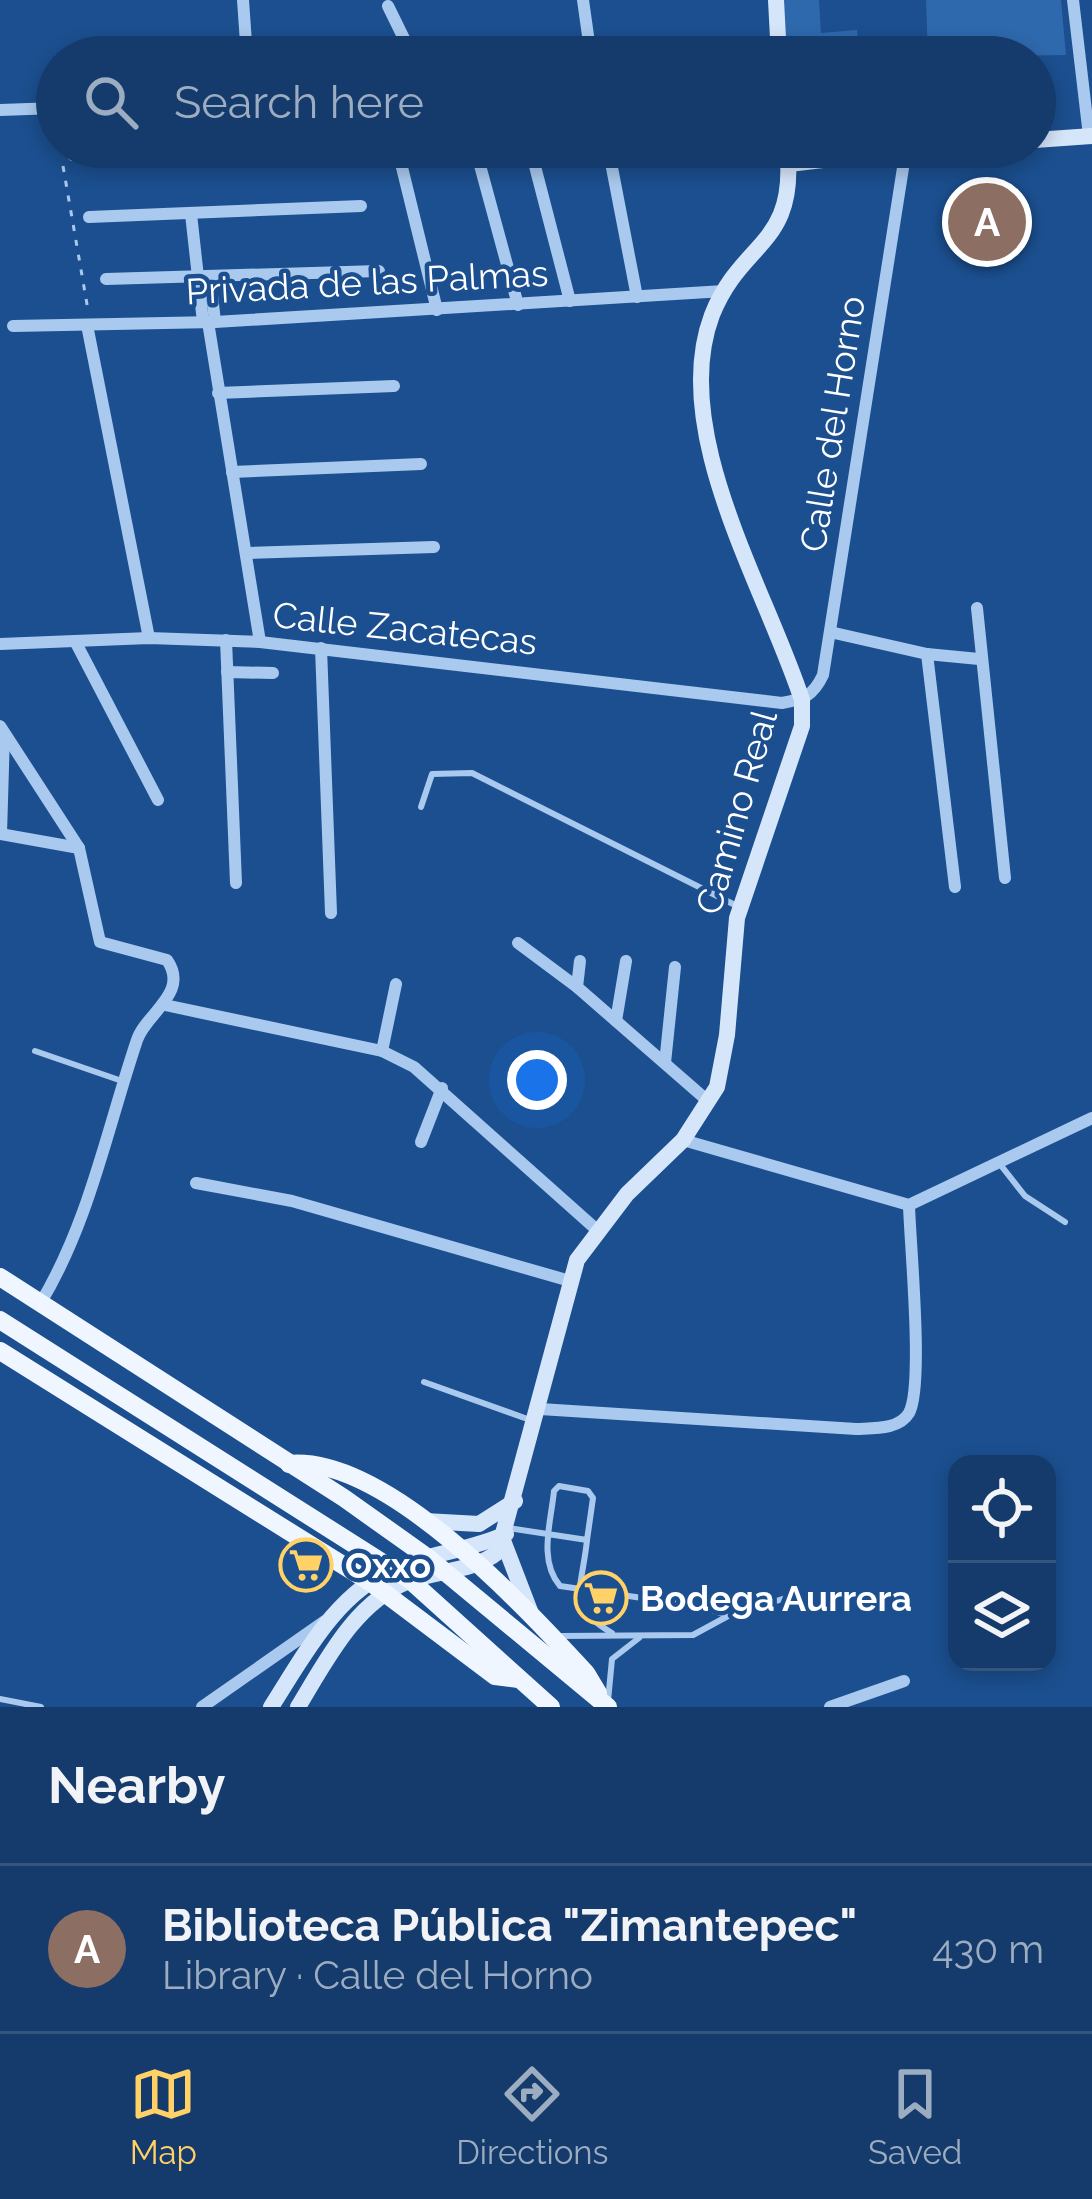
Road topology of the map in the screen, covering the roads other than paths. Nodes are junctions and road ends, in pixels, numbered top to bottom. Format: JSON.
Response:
{"nodes":[{"id":1,"x":244,"y":0,"type":"edge"},
{"id":2,"x":583,"y":0,"type":"edge"},
{"id":3,"x":776,"y":0,"type":"edge"},
{"id":4,"x":1073,"y":0,"type":"edge"},
{"id":5,"x":388,"y":6,"type":"dead end"},
{"id":6,"x":246,"y":36,"type":"edge"},
{"id":7,"x":403,"y":36,"type":"edge"},
{"id":8,"x":588,"y":36,"type":"edge"},
{"id":9,"x":777,"y":36,"type":"edge"},
{"id":10,"x":36,"y":109,"type":"edge"},
{"id":11,"x":0,"y":110,"type":"edge"},
{"id":12,"x":1090,"y":136,"type":"edge"},
{"id":13,"x":1056,"y":138,"type":"edge"},
{"id":14,"x":402,"y":168,"type":"edge"},
{"id":15,"x":481,"y":168,"type":"edge"},
{"id":16,"x":535,"y":168,"type":"edge"},
{"id":17,"x":612,"y":168,"type":"edge"},
{"id":18,"x":788,"y":168,"type":"edge"},
{"id":19,"x":903,"y":168,"type":"edge"},
{"id":20,"x":362,"y":206,"type":"dead end"},
{"id":21,"x":190,"y":214,"type":"junction"},
{"id":22,"x":89,"y":217,"type":"dead end"},
{"id":23,"x":379,"y":271,"type":"dead end"},
{"id":24,"x":204,"y":277,"type":"junction"},
{"id":25,"x":106,"y":279,"type":"dead end"},
{"id":26,"x":724,"y":291,"type":"junction"},
{"id":27,"x":637,"y":297,"type":"junction"},
{"id":28,"x":570,"y":301,"type":"junction"},
{"id":29,"x":518,"y":304,"type":"junction"},
{"id":30,"x":437,"y":310,"type":"junction"},
{"id":31,"x":208,"y":322,"type":"junction"},
{"id":32,"x":87,"y":325,"type":"junction"},
{"id":33,"x":13,"y":326,"type":"dead end"},
{"id":34,"x":394,"y":386,"type":"dead end"},
{"id":35,"x":218,"y":393,"type":"junction"},
{"id":36,"x":421,"y":464,"type":"dead end"},
{"id":37,"x":232,"y":472,"type":"junction"},
{"id":38,"x":434,"y":547,"type":"dead end"},
{"id":39,"x":248,"y":553,"type":"junction"},
{"id":40,"x":977,"y":608,"type":"dead end"},
{"id":41,"x":830,"y":632,"type":"junction"},
{"id":42,"x":149,"y":638,"type":"junction"},
{"id":43,"x":226,"y":640,"type":"junction"},
{"id":44,"x":74,"y":641,"type":"junction"},
{"id":45,"x":260,"y":642,"type":"junction"},
{"id":46,"x":0,"y":644,"type":"edge"},
{"id":47,"x":321,"y":648,"type":"junction"},
{"id":48,"x":927,"y":654,"type":"junction"},
{"id":49,"x":979,"y":659,"type":"junction"},
{"id":50,"x":227,"y":672,"type":"junction"},
{"id":51,"x":273,"y":674,"type":"dead end"},
{"id":52,"x":802,"y":700,"type":"junction"},
{"id":53,"x":2,"y":729,"type":"edge"},
{"id":54,"x":158,"y":800,"type":"dead end"},
{"id":55,"x":421,"y":807,"type":"dead end"},
{"id":56,"x":0,"y":834,"type":"edge"},
{"id":57,"x":79,"y":848,"type":"junction"},
{"id":58,"x":1005,"y":878,"type":"dead end"},
{"id":59,"x":236,"y":884,"type":"dead end"},
{"id":60,"x":955,"y":887,"type":"dead end"},
{"id":61,"x":740,"y":908,"type":"junction"},
{"id":62,"x":331,"y":913,"type":"dead end"},
{"id":63,"x":518,"y":943,"type":"dead end"},
{"id":64,"x":580,"y":961,"type":"dead end"},
{"id":65,"x":626,"y":961,"type":"dead end"},
{"id":66,"x":675,"y":967,"type":"dead end"},
{"id":67,"x":396,"y":984,"type":"dead end"},
{"id":68,"x":577,"y":987,"type":"junction"},
{"id":69,"x":165,"y":1005,"type":"junction"},
{"id":70,"x":616,"y":1021,"type":"junction"},
{"id":71,"x":35,"y":1051,"type":"dead end"},
{"id":72,"x":382,"y":1051,"type":"junction"},
{"id":73,"x":665,"y":1063,"type":"junction"},
{"id":74,"x":126,"y":1083,"type":"junction"},
{"id":75,"x":442,"y":1088,"type":"junction"},
{"id":76,"x":709,"y":1102,"type":"junction"},
{"id":77,"x":1092,"y":1118,"type":"edge"},
{"id":78,"x":683,"y":1140,"type":"junction"},
{"id":79,"x":421,"y":1142,"type":"dead end"},
{"id":80,"x":999,"y":1163,"type":"junction"},
{"id":81,"x":196,"y":1183,"type":"dead end"},
{"id":82,"x":909,"y":1205,"type":"junction"},
{"id":83,"x":1066,"y":1222,"type":"dead end"},
{"id":84,"x":597,"y":1231,"type":"junction"},
{"id":85,"x":0,"y":1277,"type":"edge"},
{"id":86,"x":570,"y":1281,"type":"junction"},
{"id":87,"x":40,"y":1304,"type":"junction"},
{"id":88,"x":0,"y":1320,"type":"edge"},
{"id":89,"x":0,"y":1351,"type":"edge"},
{"id":90,"x":424,"y":1382,"type":"dead end"},
{"id":91,"x":538,"y":1415,"type":"junction"},
{"id":92,"x":289,"y":1464,"type":"junction"},
{"id":93,"x":515,"y":1500,"type":"junction"},
{"id":94,"x":425,"y":1521,"type":"junction"},
{"id":95,"x":506,"y":1535,"type":"junction"},
{"id":96,"x":550,"y":1538,"type":"junction"},
{"id":97,"x":586,"y":1540,"type":"junction"},
{"id":98,"x":462,"y":1549,"type":"junction"},
{"id":99,"x":427,"y":1557,"type":"junction"},
{"id":100,"x":479,"y":1564,"type":"junction"},
{"id":101,"x":393,"y":1569,"type":"junction"},
{"id":102,"x":446,"y":1572,"type":"junction"},
{"id":103,"x":410,"y":1580,"type":"junction"},
{"id":104,"x":378,"y":1587,"type":"junction"},
{"id":105,"x":582,"y":1591,"type":"junction"},
{"id":106,"x":789,"y":1597,"type":"dead end"},
{"id":107,"x":728,"y":1616,"type":"junction"},
{"id":108,"x":532,"y":1617,"type":"junction"},
{"id":109,"x":326,"y":1621,"type":"junction"},
{"id":110,"x":615,"y":1635,"type":"junction"},
{"id":111,"x":642,"y":1636,"type":"junction"},
{"id":112,"x":552,"y":1637,"type":"junction"},
{"id":113,"x":519,"y":1679,"type":"junction"},
{"id":114,"x":904,"y":1681,"type":"dead end"},
{"id":115,"x":0,"y":1699,"type":"edge"},
{"id":116,"x":541,"y":1703,"type":"edge"},
{"id":117,"x":606,"y":1705,"type":"edge"},
{"id":118,"x":41,"y":1707,"type":"edge"},
{"id":119,"x":202,"y":1707,"type":"edge"},
{"id":120,"x":271,"y":1707,"type":"edge"},
{"id":121,"x":298,"y":1707,"type":"edge"},
{"id":122,"x":830,"y":1707,"type":"edge"}],
"edges":[{"from":1,"to":6,"type":"street"},
{"from":2,"to":8,"type":"street"},
{"from":3,"to":9,"type":"main road"},
{"from":4,"to":12,"type":"street"},
{"from":5,"to":7,"type":"street"},
{"from":10,"to":11,"type":"street"},
{"from":12,"to":13,"type":"main road"},
{"from":14,"to":30,"type":"street"},
{"from":15,"to":29,"type":"street"},
{"from":16,"to":28,"type":"street"},
{"from":17,"to":27,"type":"street"},
{"from":18,"to":26,"type":"main road","name":"Camino Real"},
{"from":19,"to":41,"type":"street","name":"Calle del Horno"},
{"from":20,"to":21,"type":"street"},
{"from":21,"to":22,"type":"street"},
{"from":21,"to":24,"type":"street"},
{"from":23,"to":24,"type":"street"},
{"from":24,"to":25,"type":"street"},
{"from":24,"to":31,"type":"street"},
{"from":26,"to":27,"type":"street","name":"Privada de las Palmas"},
{"from":26,"to":52,"type":"main road","name":"Camino Real"},
{"from":27,"to":28,"type":"street","name":"Privada de las Palmas"},
{"from":28,"to":29,"type":"street","name":"Privada de las Palmas"},
{"from":29,"to":30,"type":"street","name":"Privada de las Palmas"},
{"from":30,"to":31,"type":"street","name":"Privada de las Palmas"},
{"from":31,"to":32,"type":"street","name":"Privada de las Palmas"},
{"from":31,"to":35,"type":"street"},
{"from":32,"to":33,"type":"street","name":"Privada de las Palmas"},
{"from":32,"to":42,"type":"street"},
{"from":34,"to":35,"type":"street"},
{"from":35,"to":37,"type":"street"},
{"from":36,"to":37,"type":"street"},
{"from":37,"to":39,"type":"street"},
{"from":38,"to":39,"type":"street"},
{"from":39,"to":45,"type":"street"},
{"from":40,"to":49,"type":"street"},
{"from":41,"to":48,"type":"street"},
{"from":41,"to":52,"type":"street","name":"Calle del Horno"},
{"from":42,"to":43,"type":"street","name":"Calle Zacatecas"},
{"from":42,"to":44,"type":"street","name":"Calle Zacatecas"},
{"from":43,"to":45,"type":"street","name":"Calle Zacatecas"},
{"from":43,"to":50,"type":"street"},
{"from":44,"to":46,"type":"street","name":"Calle Zacatecas"},
{"from":44,"to":54,"type":"street"},
{"from":45,"to":47,"type":"street","name":"Calle Zacatecas"},
{"from":47,"to":52,"type":"street","name":"Calle Zacatecas"},
{"from":47,"to":62,"type":"street"},
{"from":48,"to":49,"type":"street"},
{"from":48,"to":60,"type":"street"},
{"from":49,"to":58,"type":"street"},
{"from":50,"to":51,"type":"street"},
{"from":50,"to":59,"type":"street"},
{"from":52,"to":61,"type":"main road","name":"Camino Real"},
{"from":53,"to":56,"type":"street"},
{"from":53,"to":57,"type":"street"},
{"from":55,"to":61,"type":"lane"},
{"from":56,"to":57,"type":"street"},
{"from":57,"to":69,"type":"street"},
{"from":61,"to":76,"type":"main road","name":"Camino Real"},
{"from":63,"to":68,"type":"street"},
{"from":64,"to":68,"type":"street"},
{"from":65,"to":70,"type":"street"},
{"from":66,"to":73,"type":"street"},
{"from":67,"to":72,"type":"street"},
{"from":68,"to":70,"type":"street"},
{"from":69,"to":72,"type":"street"},
{"from":69,"to":74,"type":"street"},
{"from":70,"to":73,"type":"street"},
{"from":71,"to":74,"type":"lane"},
{"from":72,"to":75,"type":"street"},
{"from":73,"to":76,"type":"street"},
{"from":74,"to":87,"type":"street"},
{"from":75,"to":79,"type":"street"},
{"from":75,"to":84,"type":"street"},
{"from":76,"to":78,"type":"main road","name":"Camino Real"},
{"from":77,"to":80,"type":"street"},
{"from":78,"to":82,"type":"street"},
{"from":78,"to":84,"type":"main road","name":"Camino Real"},
{"from":80,"to":82,"type":"street"},
{"from":80,"to":83,"type":"lane"},
{"from":81,"to":86,"type":"street"},
{"from":82,"to":91,"type":"street"},
{"from":84,"to":86,"type":"main road","name":"Camino Real"},
{"from":85,"to":87,"type":"main road"},
{"from":86,"to":91,"type":"main road","name":"Camino Real"},
{"from":87,"to":92,"type":"main road"},
{"from":88,"to":101,"type":"main road"},
{"from":89,"to":104,"type":"main road"},
{"from":90,"to":91,"type":"lane"},
{"from":91,"to":93,"type":"main road","name":"Camino Real"},
{"from":92,"to":94,"type":"main road"},
{"from":92,"to":99,"type":"main road"},
{"from":93,"to":94,"type":"main road"},
{"from":93,"to":95,"type":"main road","name":"Camino Real"},
{"from":94,"to":98,"type":"main road"},
{"from":95,"to":96,"type":"lane"},
{"from":95,"to":98,"type":"main road"},
{"from":95,"to":100,"type":"main road"},
{"from":95,"to":108,"type":"main road"},
{"from":96,"to":97,"type":"lane"},
{"from":96,"to":97,"type":"lane"},
{"from":96,"to":105,"type":"lane"},
{"from":97,"to":105,"type":"lane"},
{"from":98,"to":99,"type":"main road"},
{"from":98,"to":100,"type":"main road"},
{"from":99,"to":101,"type":"main road"},
{"from":99,"to":102,"type":"main road"},
{"from":100,"to":102,"type":"main road"},
{"from":100,"to":108,"type":"main road"},
{"from":101,"to":103,"type":"main road"},
{"from":101,"to":104,"type":"main road"},
{"from":102,"to":103,"type":"main road"},
{"from":102,"to":117,"type":"main road"},
{"from":103,"to":104,"type":"main road"},
{"from":103,"to":113,"type":"main road"},
{"from":104,"to":109,"type":"main road"},
{"from":104,"to":113,"type":"main road"},
{"from":104,"to":121,"type":"main road"},
{"from":105,"to":107,"type":"lane"},
{"from":105,"to":110,"type":"lane"},
{"from":106,"to":107,"type":"lane"},
{"from":107,"to":111,"type":"lane"},
{"from":108,"to":112,"type":"main road"},
{"from":109,"to":119,"type":"street"},
{"from":109,"to":120,"type":"main road"},
{"from":110,"to":111,"type":"lane"},
{"from":110,"to":112,"type":"lane"},
{"from":111,"to":117,"type":"lane"},
{"from":112,"to":117,"type":"main road"},
{"from":113,"to":116,"type":"main road"},
{"from":114,"to":122,"type":"street"},
{"from":115,"to":118,"type":"lane"}]}
